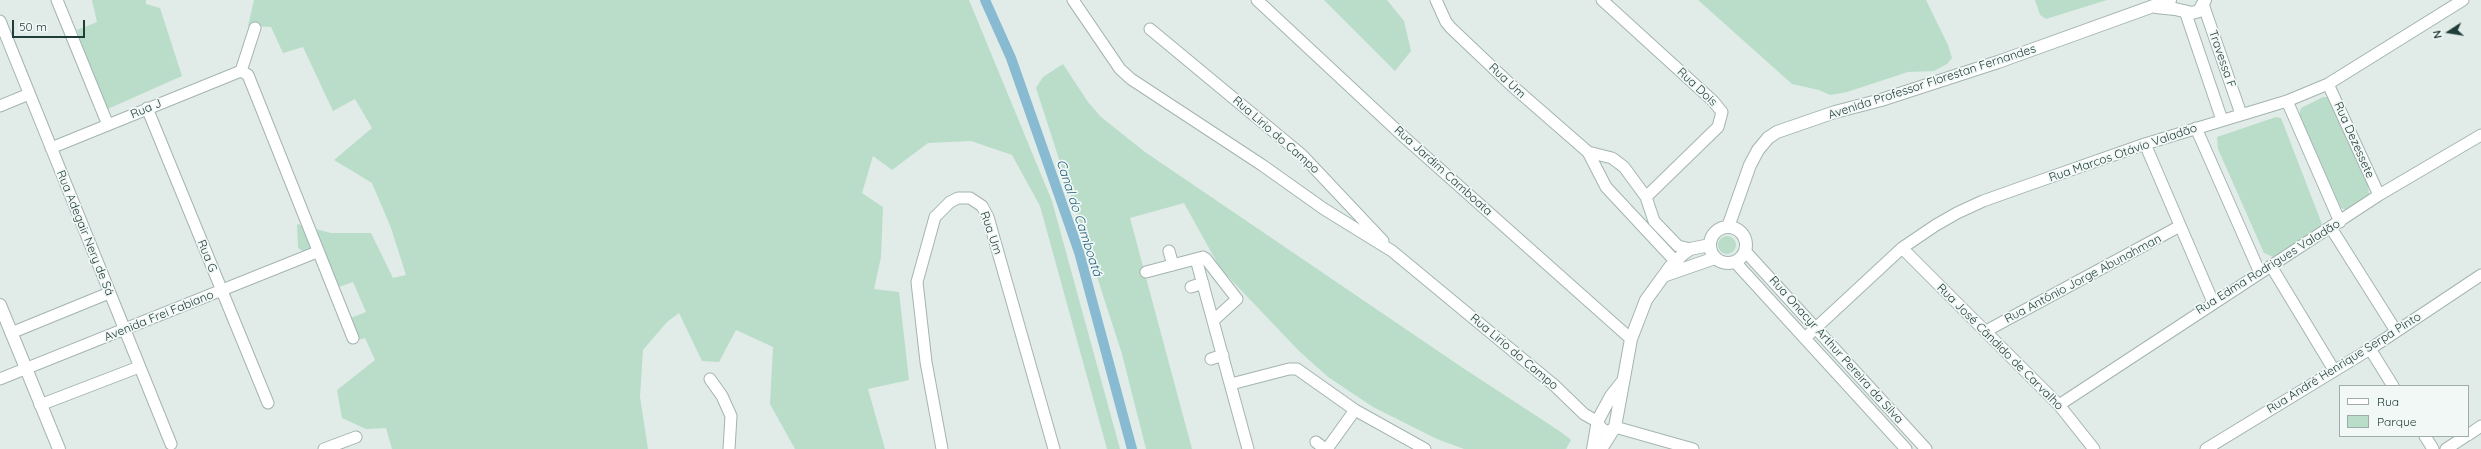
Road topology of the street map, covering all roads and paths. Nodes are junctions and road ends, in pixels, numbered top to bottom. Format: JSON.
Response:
{"nodes":[{"id":1,"x":57,"y":0,"type":"edge"},
{"id":2,"x":1073,"y":0,"type":"edge"},
{"id":3,"x":1257,"y":0,"type":"edge"},
{"id":4,"x":1436,"y":0,"type":"edge"},
{"id":5,"x":1602,"y":0,"type":"edge"},
{"id":6,"x":2170,"y":0,"type":"edge"},
{"id":7,"x":2463,"y":0,"type":"edge"},
{"id":8,"x":2203,"y":1,"type":"edge"},
{"id":9,"x":2183,"y":6,"type":"edge"},
{"id":10,"x":2153,"y":8,"type":"junction"},
{"id":11,"x":0,"y":22,"type":"edge"},
{"id":12,"x":255,"y":28,"type":"dead end"},
{"id":13,"x":1150,"y":29,"type":"dead end"},
{"id":14,"x":241,"y":71,"type":"junction"},
{"id":15,"x":2328,"y":84,"type":"junction"},
{"id":16,"x":29,"y":94,"type":"junction"},
{"id":17,"x":2287,"y":101,"type":"junction"},
{"id":18,"x":0,"y":106,"type":"edge"},
{"id":19,"x":147,"y":108,"type":"junction"},
{"id":20,"x":2241,"y":114,"type":"junction"},
{"id":21,"x":2222,"y":120,"type":"junction"},
{"id":22,"x":108,"y":125,"type":"junction"},
{"id":23,"x":2196,"y":128,"type":"junction"},
{"id":24,"x":2481,"y":135,"type":"edge"},
{"id":25,"x":2145,"y":144,"type":"junction"},
{"id":26,"x":51,"y":148,"type":"junction"},
{"id":27,"x":1588,"y":152,"type":"junction"},
{"id":28,"x":2379,"y":195,"type":"junction"},
{"id":29,"x":1646,"y":197,"type":"junction"},
{"id":30,"x":2335,"y":225,"type":"junction"},
{"id":31,"x":2180,"y":226,"type":"junction"},
{"id":32,"x":1732,"y":228,"type":"junction"},
{"id":33,"x":1710,"y":245,"type":"junction"},
{"id":34,"x":1690,"y":248,"type":"junction"},
{"id":35,"x":1902,"y":248,"type":"junction"},
{"id":36,"x":1745,"y":250,"type":"junction"},
{"id":37,"x":1169,"y":251,"type":"dead end"},
{"id":38,"x":1392,"y":251,"type":"junction"},
{"id":39,"x":317,"y":252,"type":"junction"},
{"id":40,"x":1715,"y":258,"type":"junction"},
{"id":41,"x":1196,"y":259,"type":"junction"},
{"id":42,"x":1676,"y":262,"type":"junction"},
{"id":43,"x":1735,"y":262,"type":"junction"},
{"id":44,"x":1173,"y":266,"type":"junction"},
{"id":45,"x":2270,"y":266,"type":"junction"},
{"id":46,"x":1146,"y":272,"type":"dead end"},
{"id":47,"x":2260,"y":273,"type":"junction"},
{"id":48,"x":2481,"y":274,"type":"edge"},
{"id":49,"x":1661,"y":278,"type":"junction"},
{"id":50,"x":1203,"y":283,"type":"junction"},
{"id":51,"x":1191,"y":287,"type":"dead end"},
{"id":52,"x":222,"y":291,"type":"junction"},
{"id":53,"x":109,"y":293,"type":"junction"},
{"id":54,"x":2213,"y":302,"type":"junction"},
{"id":55,"x":0,"y":305,"type":"edge"},
{"id":56,"x":1214,"y":320,"type":"junction"},
{"id":57,"x":1817,"y":328,"type":"junction"},
{"id":58,"x":124,"y":330,"type":"junction"},
{"id":59,"x":1986,"y":331,"type":"junction"},
{"id":60,"x":2396,"y":331,"type":"junction"},
{"id":61,"x":11,"y":333,"type":"junction"},
{"id":62,"x":353,"y":338,"type":"dead end"},
{"id":63,"x":1805,"y":338,"type":"junction"},
{"id":64,"x":1631,"y":339,"type":"junction"},
{"id":65,"x":2370,"y":349,"type":"junction"},
{"id":66,"x":1223,"y":355,"type":"junction"},
{"id":67,"x":1211,"y":359,"type":"dead end"},
{"id":68,"x":139,"y":367,"type":"junction"},
{"id":69,"x":26,"y":369,"type":"junction"},
{"id":70,"x":2334,"y":370,"type":"junction"},
{"id":71,"x":0,"y":379,"type":"edge"},
{"id":72,"x":710,"y":379,"type":"dead end"},
{"id":73,"x":1623,"y":381,"type":"junction"},
{"id":74,"x":1231,"y":384,"type":"junction"},
{"id":75,"x":2392,"y":385,"type":"edge"},
{"id":76,"x":268,"y":403,"type":"dead end"},
{"id":77,"x":40,"y":405,"type":"junction"},
{"id":78,"x":2059,"y":405,"type":"junction"},
{"id":79,"x":1355,"y":410,"type":"junction"},
{"id":80,"x":1599,"y":421,"type":"junction"},
{"id":81,"x":1615,"y":426,"type":"junction"},
{"id":82,"x":2481,"y":426,"type":"edge"},
{"id":83,"x":2469,"y":434,"type":"edge"},
{"id":84,"x":356,"y":437,"type":"dead end"},
{"id":85,"x":2426,"y":437,"type":"edge"},
{"id":86,"x":2464,"y":437,"type":"edge"},
{"id":87,"x":1316,"y":442,"type":"dead end"},
{"id":88,"x":171,"y":444,"type":"dead end"},
{"id":89,"x":1407,"y":445,"type":"edge"},
{"id":90,"x":1672,"y":446,"type":"edge"},
{"id":91,"x":2449,"y":448,"type":"edge"},
{"id":92,"x":59,"y":449,"type":"edge"},
{"id":93,"x":324,"y":449,"type":"edge"},
{"id":94,"x":729,"y":449,"type":"edge"},
{"id":95,"x":942,"y":449,"type":"edge"},
{"id":96,"x":1054,"y":449,"type":"edge"},
{"id":97,"x":1248,"y":449,"type":"edge"},
{"id":98,"x":1326,"y":449,"type":"edge"},
{"id":99,"x":1425,"y":449,"type":"edge"},
{"id":100,"x":1593,"y":449,"type":"edge"},
{"id":101,"x":1601,"y":449,"type":"edge"},
{"id":102,"x":1693,"y":449,"type":"edge"},
{"id":103,"x":1906,"y":449,"type":"edge"},
{"id":104,"x":1926,"y":449,"type":"edge"},
{"id":105,"x":2094,"y":449,"type":"edge"},
{"id":106,"x":2206,"y":449,"type":"edge"},
{"id":107,"x":2433,"y":449,"type":"edge"}],
"edges":[{"from":1,"to":22,"type":"street"},
{"from":2,"to":38,"type":"street","name":"Rua Lirio do Campo"},
{"from":3,"to":64,"type":"street","name":"Rua Jardim Camboata"},
{"from":4,"to":27,"type":"street","name":"Rua Um"},
{"from":5,"to":29,"type":"street","name":"Rua Dois"},
{"from":6,"to":10,"type":"street","name":"Avenida Professor Florestan Fernandes"},
{"from":7,"to":15,"type":"street","name":"Rua Marcos Otávio Valadão"},
{"from":8,"to":9,"type":"street","name":"Avenida Professor Florestan Fernandes"},
{"from":8,"to":20,"type":"street","name":"Travessa F"},
{"from":9,"to":10,"type":"street","name":"Avenida Professor Florestan Fernandes"},
{"from":9,"to":21,"type":"street","name":"Travessa F"},
{"from":10,"to":32,"type":"street","name":"Avenida Professor Florestan Fernandes"},
{"from":11,"to":16,"type":"street","name":"Rua Adegair Nery de Sá"},
{"from":12,"to":14,"type":"street"},
{"from":13,"to":38,"type":"street","name":"Rua Lirio do Campo"},
{"from":14,"to":19,"type":"street","name":"Rua J"},
{"from":14,"to":39,"type":"street"},
{"from":15,"to":17,"type":"street","name":"Rua Marcos Otávio Valadão"},
{"from":15,"to":28,"type":"street","name":"Rua Dezessete"},
{"from":16,"to":18,"type":"street"},
{"from":16,"to":26,"type":"street","name":"Rua Adegair Nery de Sá"},
{"from":17,"to":20,"type":"street","name":"Rua Marcos Otávio Valadão"},
{"from":17,"to":30,"type":"street"},
{"from":19,"to":22,"type":"street","name":"Rua J"},
{"from":19,"to":52,"type":"street","name":"Rua G"},
{"from":20,"to":21,"type":"street","name":"Rua Marcos Otávio Valadão"},
{"from":21,"to":23,"type":"street","name":"Rua Marcos Otávio Valadão"},
{"from":22,"to":26,"type":"street","name":"Rua J"},
{"from":23,"to":25,"type":"street","name":"Rua Marcos Otávio Valadão"},
{"from":23,"to":47,"type":"street"},
{"from":24,"to":28,"type":"street","name":"Rua Edma Rodrigues Valadão"},
{"from":25,"to":31,"type":"street"},
{"from":25,"to":35,"type":"street","name":"Rua Marcos Otávio Valadão"},
{"from":26,"to":53,"type":"street","name":"Rua Adegair Nery de Sá"},
{"from":27,"to":29,"type":"street","name":"Rua Um"},
{"from":27,"to":42,"type":"street","name":"Rua Um"},
{"from":28,"to":30,"type":"street","name":"Rua Edma Rodrigues Valadão"},
{"from":29,"to":34,"type":"street","name":"Rua Um"},
{"from":30,"to":45,"type":"street","name":"Rua Edma Rodrigues Valadão"},
{"from":30,"to":60,"type":"street"},
{"from":31,"to":54,"type":"street"},
{"from":31,"to":59,"type":"street","name":"Rua Antônio Jorge Abunahman"},
{"from":32,"to":33,"type":"street"},
{"from":32,"to":36,"type":"street"},
{"from":33,"to":34,"type":"street"},
{"from":33,"to":40,"type":"street"},
{"from":34,"to":42,"type":"street"},
{"from":35,"to":57,"type":"street","name":"Rua Marcos Otávio Valadão"},
{"from":35,"to":59,"type":"street","name":"Rua José Cândido de Carvalho"},
{"from":36,"to":43,"type":"street"},
{"from":36,"to":57,"type":"street","name":"Rua Onacyr Arthur Pereira da Silva"},
{"from":37,"to":44,"type":"street"},
{"from":38,"to":80,"type":"street","name":"Rua Lirio do Campo"},
{"from":39,"to":52,"type":"street","name":"Avenida Frei Fabiano"},
{"from":39,"to":62,"type":"street"},
{"from":40,"to":43,"type":"street"},
{"from":40,"to":49,"type":"street"},
{"from":41,"to":44,"type":"street"},
{"from":41,"to":50,"type":"street"},
{"from":41,"to":56,"type":"street"},
{"from":42,"to":49,"type":"street"},
{"from":43,"to":63,"type":"street","name":"Rua Onacyr Arthur Pereira da Silva"},
{"from":44,"to":46,"type":"street"},
{"from":45,"to":47,"type":"street","name":"Rua Edma Rodrigues Valadão"},
{"from":45,"to":70,"type":"street"},
{"from":47,"to":54,"type":"street","name":"Rua Edma Rodrigues Valadão"},
{"from":48,"to":60,"type":"street","name":"Rua André Henrique Serpa Pinto"},
{"from":49,"to":64,"type":"street"},
{"from":50,"to":51,"type":"street"},
{"from":50,"to":56,"type":"street"},
{"from":52,"to":58,"type":"street","name":"Avenida Frei Fabiano"},
{"from":52,"to":76,"type":"street","name":"Rua G"},
{"from":53,"to":58,"type":"street","name":"Rua Adegair Nery de Sá"},
{"from":53,"to":61,"type":"street"},
{"from":54,"to":78,"type":"street","name":"Rua Edma Rodrigues Valadão"},
{"from":55,"to":61,"type":"street"},
{"from":56,"to":66,"type":"street"},
{"from":57,"to":63,"type":"street","name":"Rua Marcos Otávio Valadão"},
{"from":57,"to":104,"type":"street","name":"Rua Onacyr Arthur Pereira da Silva"},
{"from":58,"to":68,"type":"street","name":"Rua Adegair Nery de Sá"},
{"from":58,"to":69,"type":"street","name":"Avenida Frei Fabiano"},
{"from":59,"to":78,"type":"street","name":"Rua José Cândido de Carvalho"},
{"from":60,"to":65,"type":"street","name":"Rua André Henrique Serpa Pinto"},
{"from":61,"to":69,"type":"street"},
{"from":63,"to":103,"type":"street","name":"Rua Onacyr Arthur Pereira da Silva"},
{"from":64,"to":73,"type":"street"},
{"from":65,"to":70,"type":"street","name":"Rua André Henrique Serpa Pinto"},
{"from":65,"to":75,"type":"street"},
{"from":66,"to":67,"type":"street"},
{"from":66,"to":74,"type":"street"},
{"from":68,"to":77,"type":"street"},
{"from":68,"to":88,"type":"street","name":"Rua Adegair Nery de Sá"},
{"from":69,"to":71,"type":"street","name":"Avenida Frei Fabiano"},
{"from":69,"to":77,"type":"street"},
{"from":70,"to":106,"type":"street","name":"Rua André Henrique Serpa Pinto"},
{"from":72,"to":94,"type":"street"},
{"from":73,"to":80,"type":"street"},
{"from":73,"to":81,"type":"street"},
{"from":74,"to":79,"type":"street"},
{"from":74,"to":97,"type":"street"},
{"from":77,"to":92,"type":"street"},
{"from":78,"to":105,"type":"street","name":"Rua José Cândido de Carvalho"},
{"from":79,"to":89,"type":"street"},
{"from":79,"to":98,"type":"street"},
{"from":80,"to":81,"type":"street"},
{"from":80,"to":100,"type":"street"},
{"from":81,"to":90,"type":"street"},
{"from":81,"to":101,"type":"street"},
{"from":82,"to":83,"type":"street"},
{"from":84,"to":93,"type":"street"},
{"from":85,"to":107,"type":"street"},
{"from":86,"to":91,"type":"street"},
{"from":87,"to":98,"type":"street"},
{"from":89,"to":99,"type":"street"},
{"from":90,"to":102,"type":"street"},
{"from":95,"to":96,"type":"street","name":"Rua Um"}]}
